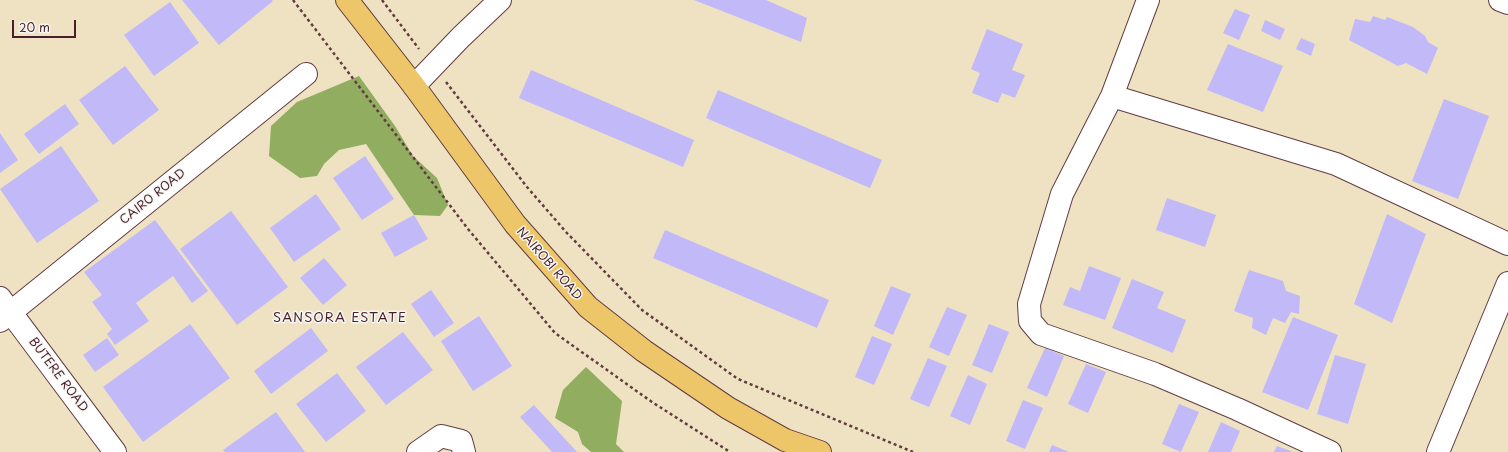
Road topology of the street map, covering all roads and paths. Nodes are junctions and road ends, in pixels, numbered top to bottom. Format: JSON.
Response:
{"nodes":[{"id":1,"x":293,"y":0,"type":"edge"},
{"id":2,"x":331,"y":0,"type":"edge"},
{"id":3,"x":347,"y":0,"type":"edge"},
{"id":4,"x":382,"y":0,"type":"edge"},
{"id":5,"x":500,"y":0,"type":"edge"},
{"id":6,"x":1148,"y":0,"type":"edge"},
{"id":7,"x":1500,"y":0,"type":"edge"},
{"id":8,"x":1508,"y":3,"type":"edge"},
{"id":9,"x":433,"y":66,"type":"junction"},
{"id":10,"x":306,"y":74,"type":"dead end"},
{"id":11,"x":414,"y":86,"type":"junction"},
{"id":12,"x":1112,"y":96,"type":"junction"},
{"id":13,"x":1508,"y":244,"type":"edge"},
{"id":14,"x":1508,"y":282,"type":"edge"},
{"id":15,"x":4,"y":310,"type":"edge"},
{"id":16,"x":115,"y":452,"type":"edge"},
{"id":17,"x":418,"y":452,"type":"edge"},
{"id":18,"x":464,"y":452,"type":"edge"},
{"id":19,"x":730,"y":452,"type":"edge"},
{"id":20,"x":797,"y":452,"type":"edge"},
{"id":21,"x":820,"y":452,"type":"edge"},
{"id":22,"x":913,"y":452,"type":"edge"},
{"id":23,"x":1330,"y":452,"type":"edge"},
{"id":24,"x":1438,"y":452,"type":"edge"}],
"edges":[{"from":1,"to":19,"type":"path"},
{"from":2,"to":20,"type":"highway","name":"NAIROBI ROAD"},
{"from":3,"to":11,"type":"highway","name":"NAIROBI ROAD"},
{"from":4,"to":9,"type":"path"},
{"from":5,"to":9,"type":"street"},
{"from":6,"to":12,"type":"street"},
{"from":7,"to":8,"type":"street"},
{"from":9,"to":11,"type":"street"},
{"from":9,"to":22,"type":"path"},
{"from":10,"to":15,"type":"street","name":"CAIRO ROAD"},
{"from":11,"to":21,"type":"highway","name":"NAIROBI ROAD"},
{"from":12,"to":13,"type":"street"},
{"from":12,"to":23,"type":"street"},
{"from":14,"to":24,"type":"street"},
{"from":15,"to":16,"type":"street","name":"BUTERE ROAD"},
{"from":17,"to":18,"type":"street"}]}
